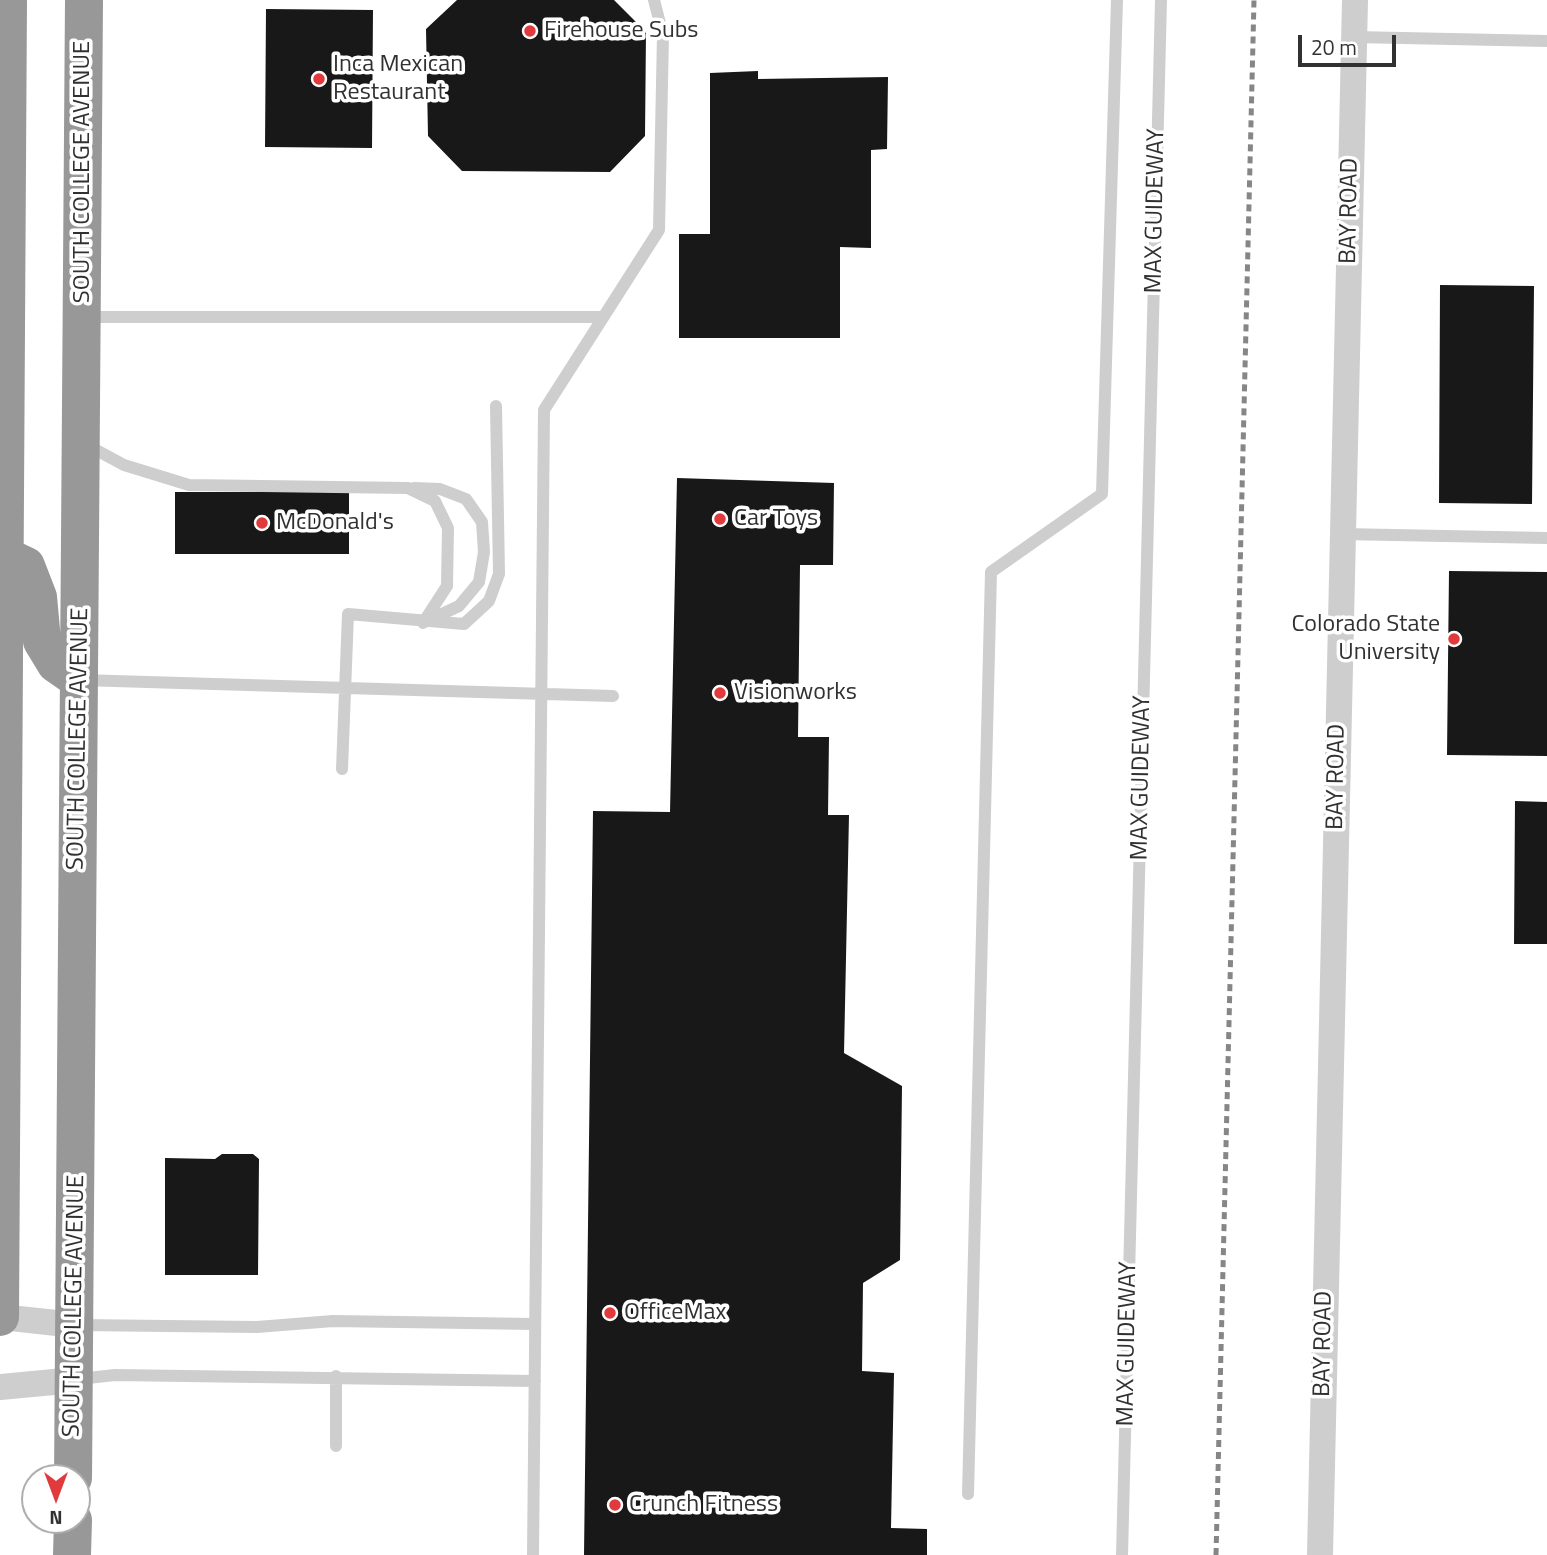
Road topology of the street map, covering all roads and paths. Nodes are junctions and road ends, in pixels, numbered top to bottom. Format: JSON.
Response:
{"nodes":[{"id":1,"x":8,"y":0,"type":"edge"},
{"id":2,"x":84,"y":0,"type":"edge"},
{"id":3,"x":654,"y":0,"type":"edge"},
{"id":4,"x":1117,"y":0,"type":"edge"},
{"id":5,"x":1161,"y":0,"type":"edge"},
{"id":6,"x":1355,"y":0,"type":"edge"},
{"id":7,"x":1354,"y":37,"type":"junction"},
{"id":8,"x":1547,"y":41,"type":"edge"},
{"id":9,"x":82,"y":317,"type":"junction"},
{"id":10,"x":603,"y":317,"type":"junction"},
{"id":11,"x":496,"y":406,"type":"dead end"},
{"id":12,"x":82,"y":442,"type":"junction"},
{"id":13,"x":2,"y":460,"type":"edge"},
{"id":14,"x":408,"y":488,"type":"junction"},
{"id":15,"x":1342,"y":534,"type":"junction"},
{"id":16,"x":1547,"y":537,"type":"edge"},
{"id":17,"x":5,"y":556,"type":"junction"},
{"id":18,"x":423,"y":623,"type":"junction"},
{"id":19,"x":79,"y":680,"type":"junction"},
{"id":20,"x":344,"y":687,"type":"junction"},
{"id":21,"x":541,"y":693,"type":"junction"},
{"id":22,"x":613,"y":696,"type":"dead end"},
{"id":23,"x":342,"y":769,"type":"dead end"},
{"id":24,"x":0,"y":1317,"type":"edge"},
{"id":25,"x":535,"y":1324,"type":"junction"},
{"id":26,"x":75,"y":1325,"type":"junction"},
{"id":27,"x":336,"y":1376,"type":"junction"},
{"id":28,"x":75,"y":1380,"type":"junction"},
{"id":29,"x":535,"y":1381,"type":"junction"},
{"id":30,"x":0,"y":1387,"type":"edge"},
{"id":31,"x":335,"y":1446,"type":"dead end"},
{"id":32,"x":73,"y":1464,"type":"edge"},
{"id":33,"x":968,"y":1494,"type":"dead end"},
{"id":34,"x":73,"y":1534,"type":"edge"},
{"id":35,"x":72,"y":1555,"type":"edge"},
{"id":36,"x":533,"y":1555,"type":"edge"},
{"id":37,"x":1122,"y":1555,"type":"edge"},
{"id":38,"x":1320,"y":1555,"type":"edge"}],
"edges":[{"from":1,"to":13,"type":"highway"},
{"from":2,"to":9,"type":"highway","name":"SOUTH COLLEGE AVENUE"},
{"from":3,"to":10,"type":"lane"},
{"from":4,"to":33,"type":"lane"},
{"from":5,"to":37,"type":"lane","name":"MAX GUIDEWAY"},
{"from":6,"to":7,"type":"street","name":"BAY ROAD"},
{"from":7,"to":8,"type":"lane"},
{"from":7,"to":15,"type":"street","name":"BAY ROAD"},
{"from":9,"to":10,"type":"lane"},
{"from":9,"to":12,"type":"highway","name":"SOUTH COLLEGE AVENUE"},
{"from":10,"to":21,"type":"lane"},
{"from":11,"to":18,"type":"lane"},
{"from":12,"to":14,"type":"lane"},
{"from":12,"to":19,"type":"highway","name":"SOUTH COLLEGE AVENUE"},
{"from":13,"to":17,"type":"highway"},
{"from":14,"to":18,"type":"lane"},
{"from":14,"to":18,"type":"lane"},
{"from":15,"to":16,"type":"lane"},
{"from":15,"to":38,"type":"street","name":"BAY ROAD"},
{"from":17,"to":19,"type":"highway"},
{"from":17,"to":24,"type":"highway"},
{"from":18,"to":20,"type":"lane"},
{"from":19,"to":20,"type":"lane"},
{"from":19,"to":26,"type":"highway","name":"SOUTH COLLEGE AVENUE"},
{"from":20,"to":21,"type":"lane"},
{"from":20,"to":23,"type":"lane"},
{"from":21,"to":22,"type":"lane"},
{"from":21,"to":25,"type":"lane"},
{"from":24,"to":26,"type":"street"},
{"from":25,"to":26,"type":"lane"},
{"from":25,"to":29,"type":"lane"},
{"from":26,"to":28,"type":"highway","name":"SOUTH COLLEGE AVENUE"},
{"from":27,"to":28,"type":"lane"},
{"from":27,"to":29,"type":"lane"},
{"from":27,"to":31,"type":"lane"},
{"from":28,"to":30,"type":"street"},
{"from":28,"to":32,"type":"highway","name":"SOUTH COLLEGE AVENUE"},
{"from":29,"to":36,"type":"lane"},
{"from":34,"to":35,"type":"highway"}]}
